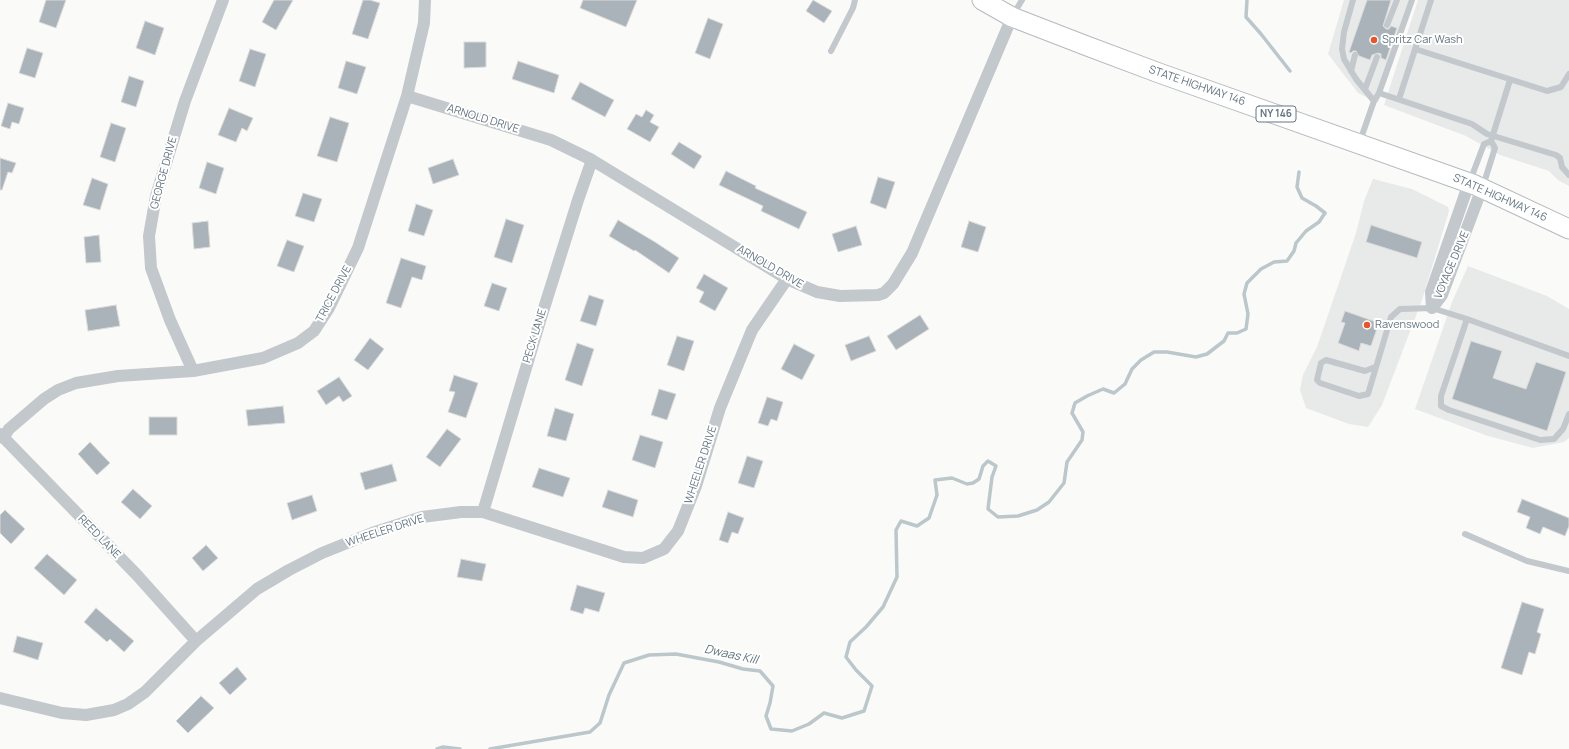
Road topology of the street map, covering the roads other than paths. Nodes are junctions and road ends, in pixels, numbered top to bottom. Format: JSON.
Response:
{"nodes":[{"id":1,"x":223,"y":0,"type":"edge"},
{"id":2,"x":426,"y":0,"type":"edge"},
{"id":3,"x":855,"y":0,"type":"edge"},
{"id":4,"x":982,"y":0,"type":"edge"},
{"id":5,"x":1022,"y":0,"type":"edge"},
{"id":6,"x":1353,"y":0,"type":"edge"},
{"id":7,"x":1398,"y":0,"type":"edge"},
{"id":8,"x":1412,"y":0,"type":"edge"},
{"id":9,"x":1432,"y":0,"type":"edge"},
{"id":10,"x":1012,"y":16,"type":"junction"},
{"id":11,"x":1387,"y":25,"type":"dead end"},
{"id":12,"x":1415,"y":49,"type":"junction"},
{"id":13,"x":831,"y":51,"type":"dead end"},
{"id":14,"x":1355,"y":55,"type":"dead end"},
{"id":15,"x":1377,"y":57,"type":"dead end"},
{"id":16,"x":1350,"y":71,"type":"junction"},
{"id":17,"x":1569,"y":74,"type":"edge"},
{"id":18,"x":1510,"y":80,"type":"junction"},
{"id":19,"x":1365,"y":89,"type":"junction"},
{"id":20,"x":1379,"y":94,"type":"junction"},
{"id":21,"x":407,"y":96,"type":"junction"},
{"id":22,"x":1399,"y":99,"type":"junction"},
{"id":23,"x":1374,"y":101,"type":"junction"},
{"id":24,"x":1491,"y":138,"type":"junction"},
{"id":25,"x":1359,"y":143,"type":"junction"},
{"id":26,"x":592,"y":160,"type":"junction"},
{"id":27,"x":1569,"y":175,"type":"edge"},
{"id":28,"x":1476,"y":185,"type":"junction"},
{"id":29,"x":1569,"y":229,"type":"edge"},
{"id":30,"x":787,"y":279,"type":"junction"},
{"id":31,"x":1432,"y":308,"type":"junction"},
{"id":32,"x":1467,"y":319,"type":"junction"},
{"id":33,"x":1569,"y":356,"type":"edge"},
{"id":34,"x":1375,"y":367,"type":"junction"},
{"id":35,"x":193,"y":371,"type":"junction"},
{"id":36,"x":1569,"y":414,"type":"edge"},
{"id":37,"x":2,"y":436,"type":"edge"},
{"id":38,"x":483,"y":512,"type":"junction"},
{"id":39,"x":1465,"y":534,"type":"dead end"},
{"id":40,"x":1569,"y":571,"type":"edge"},
{"id":41,"x":196,"y":641,"type":"junction"},
{"id":42,"x":0,"y":698,"type":"edge"}],
"edges":[{"from":1,"to":35,"type":"street","name":"GEORGE DRIVE"},
{"from":2,"to":21,"type":"street","name":"TRICE DRIVE"},
{"from":3,"to":13,"type":"lane"},
{"from":4,"to":10,"type":"main road","name":"STATE HIGHWAY 146","number":"NY 146"},
{"from":5,"to":10,"type":"lane"},
{"from":6,"to":16,"type":"lane"},
{"from":7,"to":11,"type":"lane"},
{"from":8,"to":20,"type":"lane"},
{"from":9,"to":12,"type":"lane"},
{"from":10,"to":25,"type":"main road","name":"STATE HIGHWAY 146","number":"NY 146"},
{"from":10,"to":30,"type":"street","name":"ARNOLD DRIVE"},
{"from":12,"to":18,"type":"lane"},
{"from":12,"to":22,"type":"lane"},
{"from":14,"to":16,"type":"lane"},
{"from":15,"to":19,"type":"lane"},
{"from":16,"to":19,"type":"lane"},
{"from":17,"to":18,"type":"lane"},
{"from":18,"to":24,"type":"lane"},
{"from":19,"to":23,"type":"lane"},
{"from":20,"to":22,"type":"lane"},
{"from":20,"to":23,"type":"lane"},
{"from":21,"to":26,"type":"street","name":"ARNOLD DRIVE"},
{"from":21,"to":35,"type":"street","name":"TRICE DRIVE"},
{"from":22,"to":24,"type":"lane"},
{"from":23,"to":25,"type":"lane"},
{"from":24,"to":27,"type":"lane"},
{"from":24,"to":28,"type":"lane"},
{"from":24,"to":28,"type":"lane"},
{"from":25,"to":28,"type":"main road","name":"STATE HIGHWAY 146","number":"NY 146"},
{"from":26,"to":30,"type":"street","name":"ARNOLD DRIVE"},
{"from":26,"to":38,"type":"street","name":"PECK LANE"},
{"from":28,"to":29,"type":"main road","name":"STATE HIGHWAY 146","number":"NY 146"},
{"from":28,"to":31,"type":"street","name":"VOYAGE DRIVE"},
{"from":30,"to":38,"type":"street","name":"WHEELER DRIVE"},
{"from":31,"to":32,"type":"lane"},
{"from":31,"to":34,"type":"lane"},
{"from":32,"to":33,"type":"lane"},
{"from":32,"to":36,"type":"lane"},
{"from":34,"to":34,"type":"lane"},
{"from":35,"to":37,"type":"street","name":"TRICE DRIVE"},
{"from":37,"to":41,"type":"street","name":"REED LANE"},
{"from":38,"to":41,"type":"street","name":"WHEELER DRIVE"},
{"from":39,"to":40,"type":"lane"},
{"from":41,"to":42,"type":"street","name":"WHEELER DRIVE"}]}
